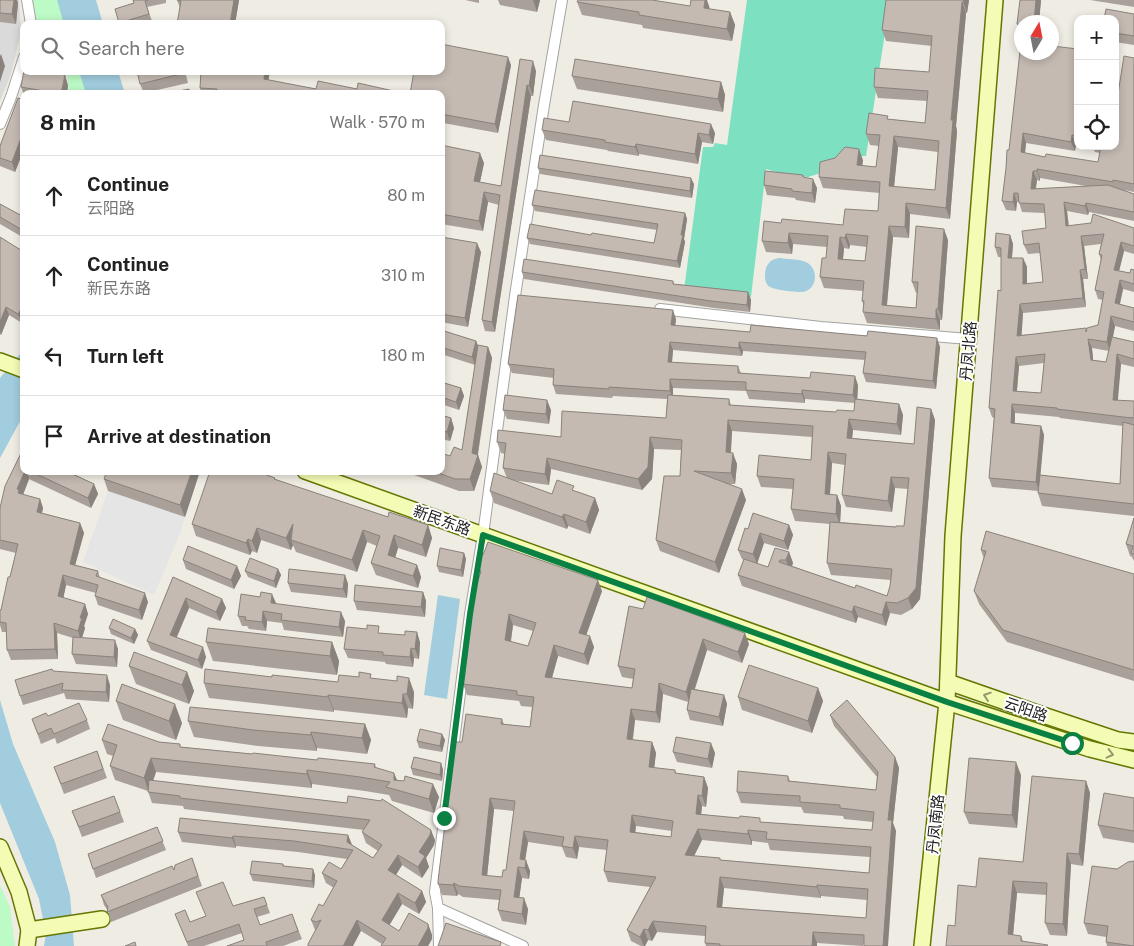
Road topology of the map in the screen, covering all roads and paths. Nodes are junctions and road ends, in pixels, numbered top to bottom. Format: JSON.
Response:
{"nodes":[{"id":1,"x":27,"y":0,"type":"edge"},
{"id":2,"x":562,"y":0,"type":"edge"},
{"id":3,"x":995,"y":0,"type":"edge"},
{"id":4,"x":30,"y":20,"type":"edge"},
{"id":5,"x":20,"y":69,"type":"edge"},
{"id":6,"x":0,"y":124,"type":"edge"},
{"id":7,"x":648,"y":308,"type":"edge"},
{"id":8,"x":969,"y":339,"type":"junction"},
{"id":9,"x":0,"y":361,"type":"edge"},
{"id":10,"x":20,"y":368,"type":"edge"},
{"id":11,"x":316,"y":475,"type":"edge"},
{"id":12,"x":483,"y":535,"type":"junction"},
{"id":13,"x":948,"y":682,"type":"junction"},
{"id":14,"x":947,"y":702,"type":"junction"},
{"id":15,"x":1134,"y":742,"type":"edge"},
{"id":16,"x":1134,"y":760,"type":"edge"},
{"id":17,"x":0,"y":847,"type":"edge"},
{"id":18,"x":438,"y":908,"type":"junction"},
{"id":19,"x":102,"y":919,"type":"dead end"},
{"id":20,"x":31,"y":929,"type":"junction"},
{"id":21,"x":27,"y":946,"type":"edge"},
{"id":22,"x":438,"y":946,"type":"edge"},
{"id":23,"x":523,"y":946,"type":"edge"},
{"id":24,"x":922,"y":946,"type":"edge"}],
"edges":[{"from":1,"to":4,"type":"street"},
{"from":2,"to":12,"type":"street"},
{"from":3,"to":8,"type":"street","name":"丹凤北路"},
{"from":5,"to":6,"type":"street"},
{"from":7,"to":8,"type":"street"},
{"from":8,"to":13,"type":"street","name":"丹凤北路"},
{"from":9,"to":10,"type":"street"},
{"from":11,"to":12,"type":"street","name":"新民东路"},
{"from":12,"to":14,"type":"street","name":"新民东路"},
{"from":12,"to":18,"type":"street"},
{"from":13,"to":14,"type":"street","name":"丹凤北路"},
{"from":15,"to":13,"type":"street","name":"云阳路","one_way":true},
{"from":14,"to":16,"type":"street","name":"云阳路","one_way":true},
{"from":14,"to":24,"type":"street","name":"丹凤南路"},
{"from":17,"to":20,"type":"street"},
{"from":18,"to":22,"type":"street"},
{"from":18,"to":23,"type":"street"},
{"from":19,"to":20,"type":"street"},
{"from":20,"to":21,"type":"street"}]}
